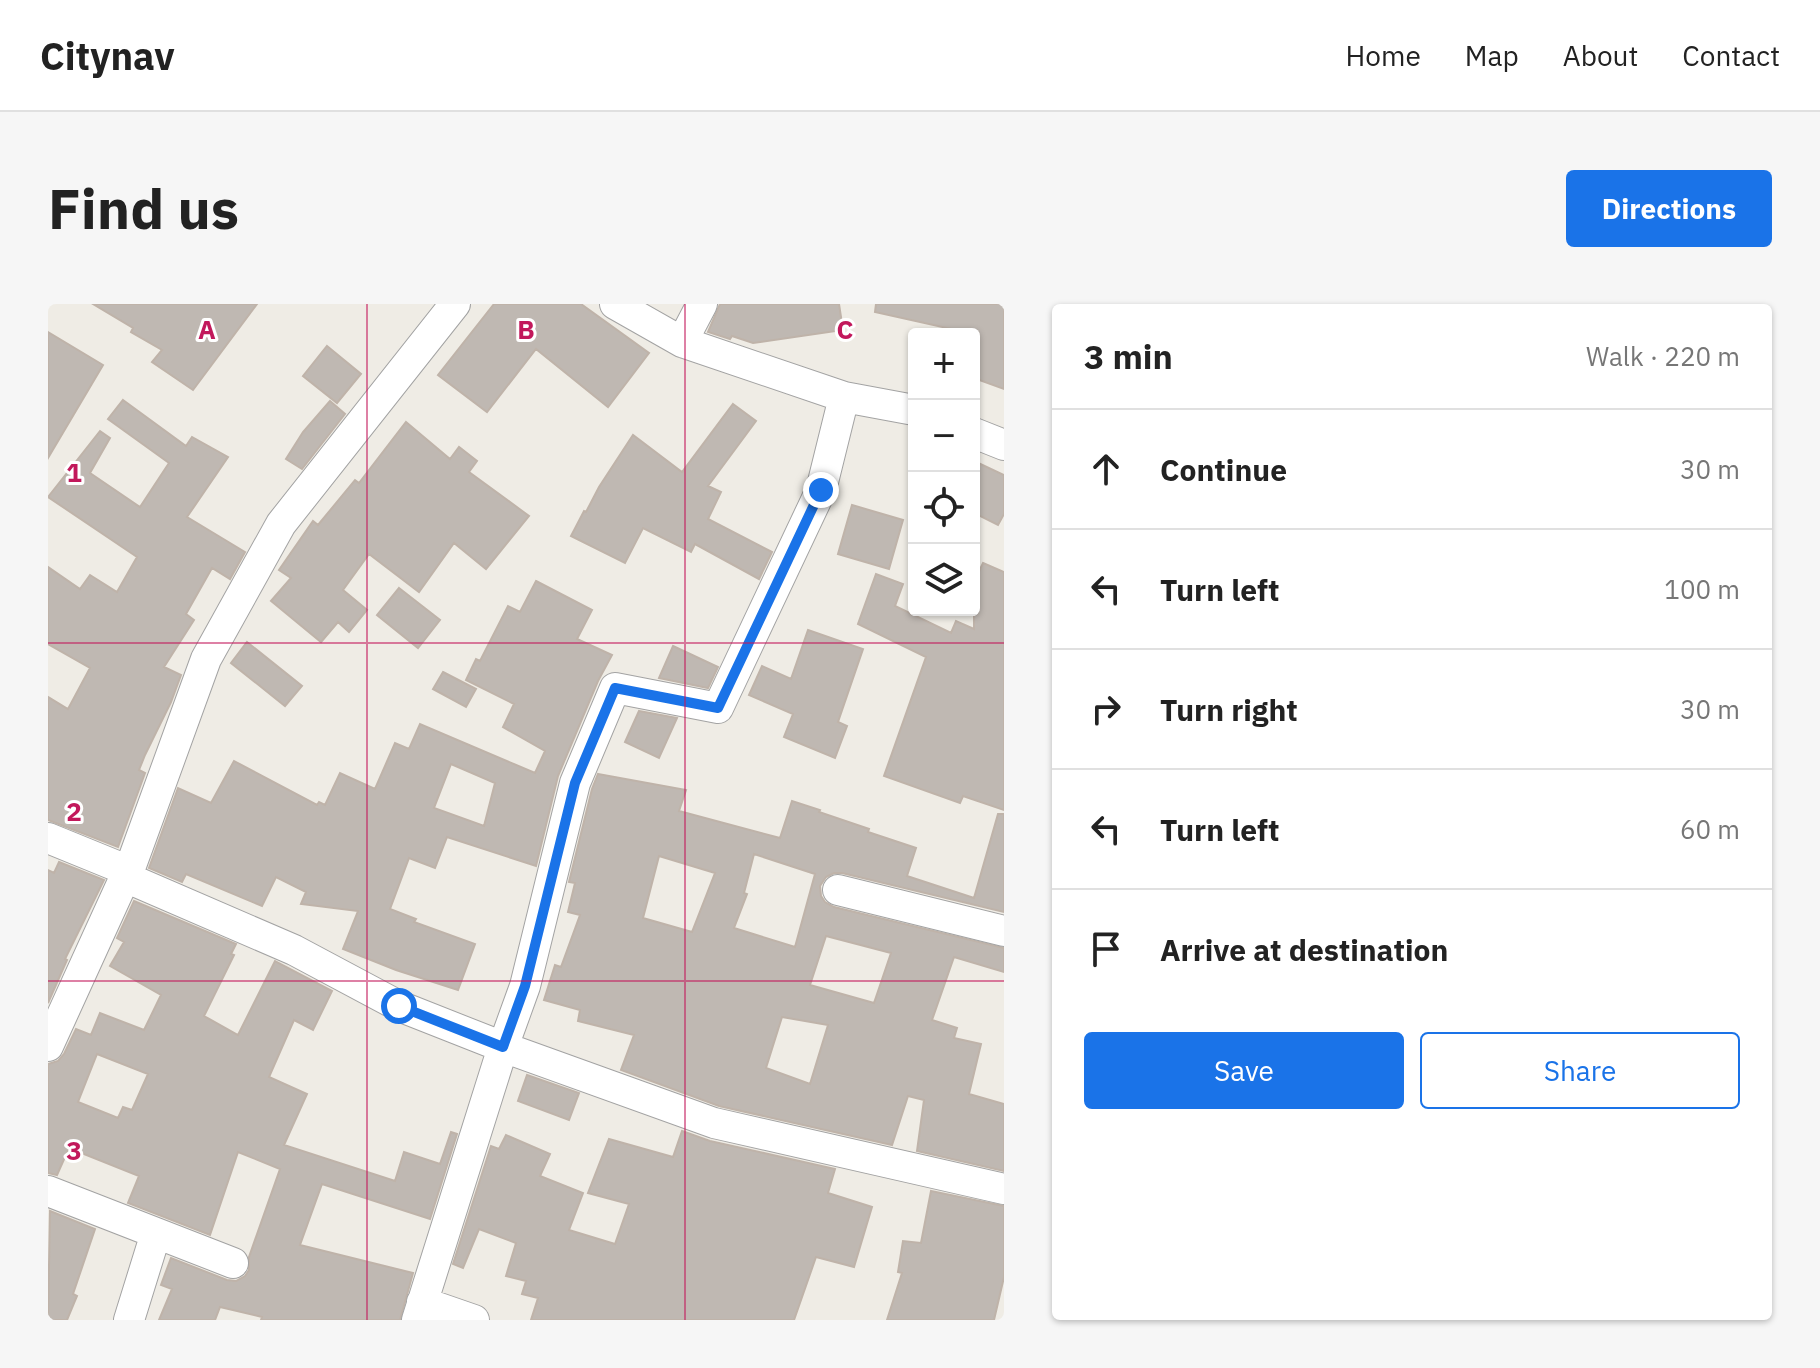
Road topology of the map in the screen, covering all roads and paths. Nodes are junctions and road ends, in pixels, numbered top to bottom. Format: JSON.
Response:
{"nodes":[{"id":1,"x":455,"y":304,"type":"edge"},
{"id":2,"x":615,"y":304,"type":"edge"},
{"id":3,"x":702,"y":304,"type":"edge"},
{"id":4,"x":682,"y":342,"type":"junction"},
{"id":5,"x":844,"y":397,"type":"junction"},
{"id":6,"x":908,"y":409,"type":"edge"},
{"id":7,"x":980,"y":435,"type":"edge"},
{"id":8,"x":1004,"y":445,"type":"edge"},
{"id":9,"x":48,"y":838,"type":"edge"},
{"id":10,"x":127,"y":874,"type":"junction"},
{"id":11,"x":838,"y":890,"type":"dead end"},
{"id":12,"x":1004,"y":931,"type":"edge"},
{"id":13,"x":48,"y":1046,"type":"edge"},
{"id":14,"x":503,"y":1047,"type":"junction"},
{"id":15,"x":1004,"y":1189,"type":"edge"},
{"id":16,"x":48,"y":1191,"type":"edge"},
{"id":17,"x":156,"y":1233,"type":"junction"},
{"id":18,"x":233,"y":1263,"type":"dead end"},
{"id":19,"x":419,"y":1311,"type":"edge"},
{"id":20,"x":129,"y":1320,"type":"edge"},
{"id":21,"x":474,"y":1320,"type":"edge"}],
"edges":[{"from":1,"to":10,"type":"street"},
{"from":2,"to":4,"type":"street"},
{"from":3,"to":4,"type":"street"},
{"from":4,"to":5,"type":"street"},
{"from":5,"to":6,"type":"street"},
{"from":5,"to":14,"type":"street"},
{"from":7,"to":8,"type":"street"},
{"from":9,"to":10,"type":"street"},
{"from":10,"to":13,"type":"street"},
{"from":10,"to":14,"type":"street"},
{"from":11,"to":12,"type":"street"},
{"from":14,"to":15,"type":"street"},
{"from":14,"to":19,"type":"street"},
{"from":16,"to":17,"type":"street"},
{"from":17,"to":18,"type":"street"},
{"from":17,"to":20,"type":"street"},
{"from":19,"to":21,"type":"street"}]}
